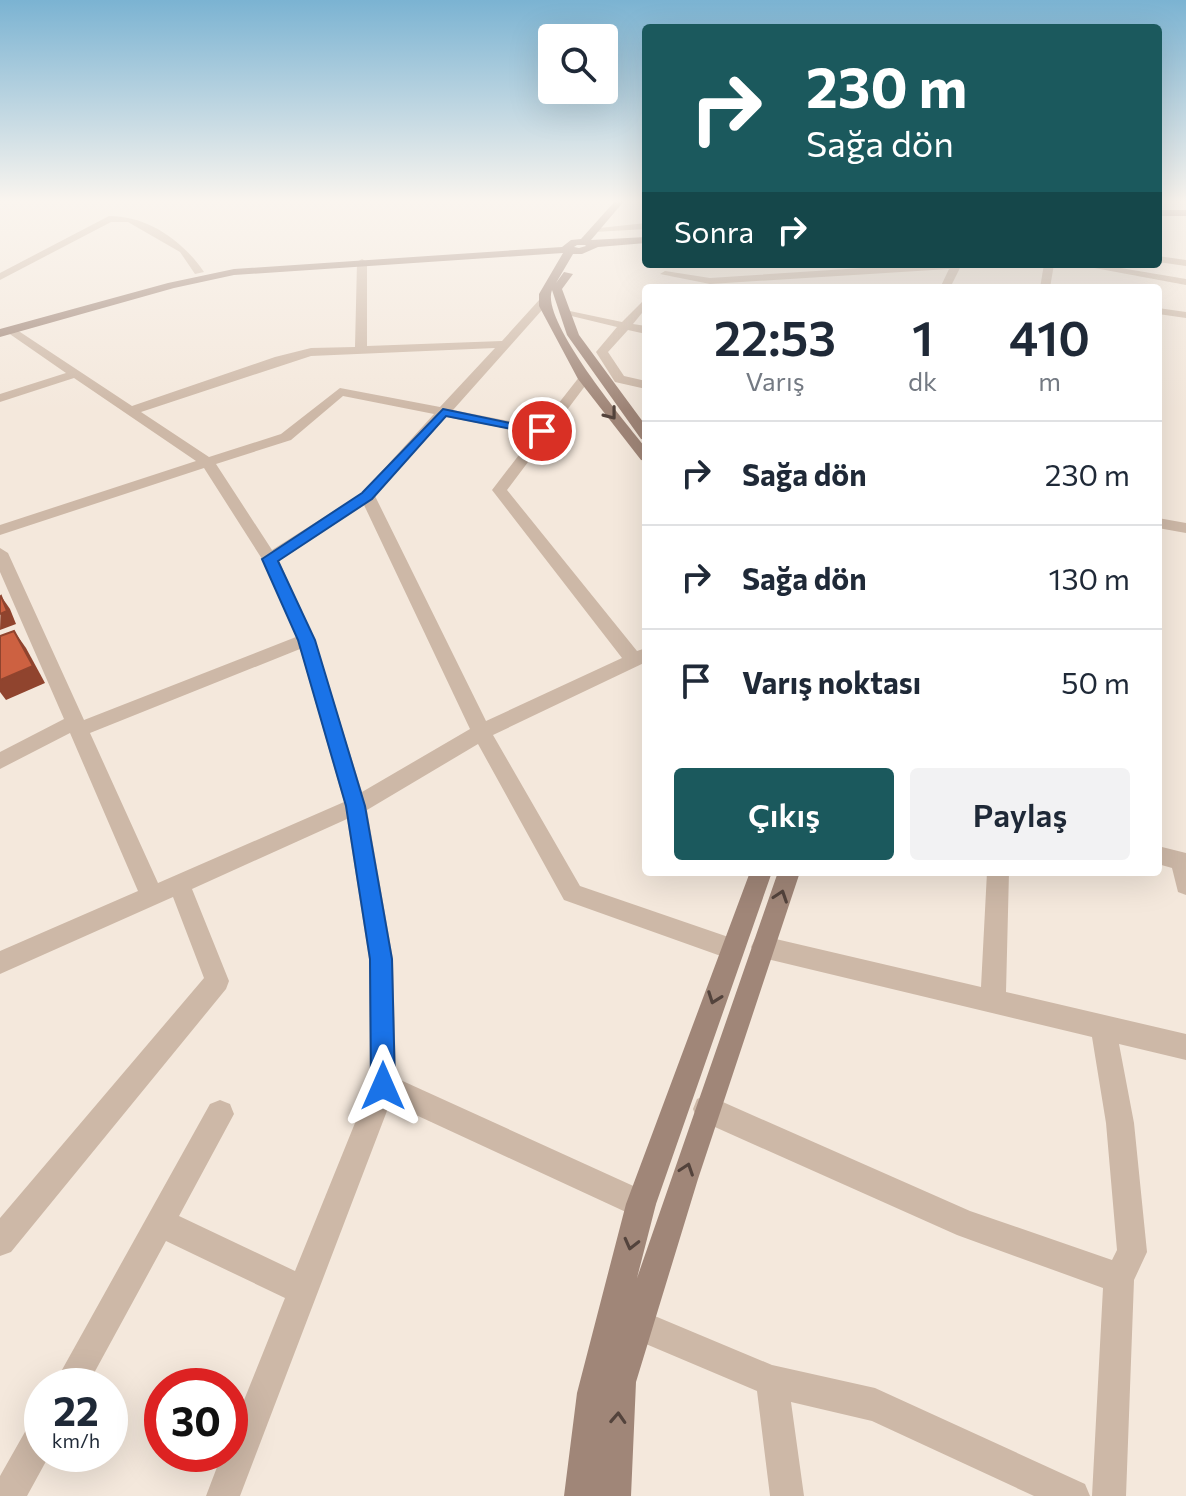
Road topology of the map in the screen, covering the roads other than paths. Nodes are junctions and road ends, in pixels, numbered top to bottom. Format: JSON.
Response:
{"nodes":[{"id":1,"x":210,"y":270,"type":"edge"},
{"id":2,"x":262,"y":270,"type":"edge"},
{"id":3,"x":362,"y":270,"type":"edge"},
{"id":4,"x":563,"y":270,"type":"edge"},
{"id":5,"x":568,"y":270,"type":"edge"},
{"id":6,"x":670,"y":270,"type":"edge"},
{"id":7,"x":849,"y":270,"type":"junction"},
{"id":8,"x":852,"y":270,"type":"edge"},
{"id":9,"x":1113,"y":270,"type":"edge"},
{"id":10,"x":199,"y":272,"type":"joint"},
{"id":11,"x":1186,"y":282,"type":"edge"},
{"id":12,"x":840,"y":284,"type":"edge"},
{"id":13,"x":544,"y":301,"type":"junction"},
{"id":14,"x":642,"y":306,"type":"edge"},
{"id":15,"x":1162,"y":312,"type":"edge"},
{"id":16,"x":565,"y":313,"type":"junction"},
{"id":17,"x":1186,"y":315,"type":"edge"},
{"id":18,"x":625,"y":325,"type":"junction"},
{"id":19,"x":642,"y":329,"type":"edge"},
{"id":20,"x":3,"y":330,"type":"edge"},
{"id":21,"x":506,"y":344,"type":"junction"},
{"id":22,"x":361,"y":348,"type":"junction"},
{"id":23,"x":75,"y":374,"type":"junction"},
{"id":24,"x":584,"y":379,"type":"junction"},
{"id":25,"x":642,"y":384,"type":"edge"},
{"id":26,"x":0,"y":398,"type":"edge"},
{"id":27,"x":131,"y":411,"type":"junction"},
{"id":28,"x":443,"y":412,"type":"junction"},
{"id":29,"x":642,"y":430,"type":"edge"},
{"id":30,"x":542,"y":431,"type":"junction"},
{"id":31,"x":642,"y":452,"type":"edge"},
{"id":32,"x":208,"y":463,"type":"junction"},
{"id":33,"x":367,"y":496,"type":"junction"},
{"id":34,"x":1162,"y":524,"type":"edge"},
{"id":35,"x":1186,"y":528,"type":"edge"},
{"id":36,"x":0,"y":530,"type":"edge"},
{"id":37,"x":0,"y":553,"type":"edge"},
{"id":38,"x":270,"y":559,"type":"junction"},
{"id":39,"x":306,"y":640,"type":"junction"},
{"id":40,"x":640,"y":657,"type":"edge"},
{"id":41,"x":76,"y":726,"type":"junction"},
{"id":42,"x":481,"y":732,"type":"junction"},
{"id":43,"x":0,"y":761,"type":"edge"},
{"id":44,"x":356,"y":806,"type":"junction"},
{"id":45,"x":1162,"y":856,"type":"edge"},
{"id":46,"x":1184,"y":861,"type":"edge"},
{"id":47,"x":759,"y":876,"type":"edge"},
{"id":48,"x":788,"y":876,"type":"edge"},
{"id":49,"x":998,"y":876,"type":"edge"},
{"id":50,"x":179,"y":884,"type":"junction"},
{"id":51,"x":1186,"y":885,"type":"edge"},
{"id":52,"x":152,"y":896,"type":"junction"},
{"id":53,"x":763,"y":947,"type":"junction"},
{"id":54,"x":732,"y":949,"type":"junction"},
{"id":55,"x":0,"y":963,"type":"edge"},
{"id":56,"x":993,"y":1001,"type":"junction"},
{"id":57,"x":1103,"y":1027,"type":"junction"},
{"id":58,"x":1186,"y":1047,"type":"edge"},
{"id":59,"x":383,"y":1086,"type":"junction"},
{"id":60,"x":707,"y":1109,"type":"junction"},
{"id":61,"x":220,"y":1114,"type":"dead end"},
{"id":62,"x":641,"y":1204,"type":"junction"},
{"id":63,"x":159,"y":1222,"type":"junction"},
{"id":64,"x":0,"y":1241,"type":"edge"},
{"id":65,"x":1119,"y":1278,"type":"junction"},
{"id":66,"x":303,"y":1291,"type":"junction"},
{"id":67,"x":638,"y":1325,"type":"junction"},
{"id":68,"x":79,"y":1368,"type":"edge"},
{"id":69,"x":772,"y":1381,"type":"junction"},
{"id":70,"x":24,"y":1467,"type":"edge"},
{"id":71,"x":8,"y":1496,"type":"edge"},
{"id":72,"x":223,"y":1496,"type":"edge"},
{"id":73,"x":581,"y":1496,"type":"edge"},
{"id":74,"x":614,"y":1496,"type":"edge"},
{"id":75,"x":787,"y":1496,"type":"edge"},
{"id":76,"x":1073,"y":1496,"type":"edge"},
{"id":77,"x":1109,"y":1496,"type":"edge"}],
"edges":[{"from":1,"to":10,"type":"main road"},
{"from":2,"to":20,"type":"main road"},
{"from":3,"to":22,"type":"street"},
{"from":4,"to":13,"type":"main road"},
{"from":5,"to":16,"type":"main road"},
{"from":6,"to":7,"type":"street"},
{"from":7,"to":8,"type":"street"},
{"from":7,"to":12,"type":"street"},
{"from":9,"to":11,"type":"street"},
{"from":10,"to":20,"type":"main road"},
{"from":13,"to":21,"type":"street"},
{"from":13,"to":24,"type":"main road"},
{"from":14,"to":18,"type":"street"},
{"from":15,"to":17,"type":"street"},
{"from":16,"to":18,"type":"street"},
{"from":16,"to":29,"type":"main road"},
{"from":18,"to":19,"type":"street"},
{"from":18,"to":25,"type":"street"},
{"from":20,"to":23,"type":"street"},
{"from":21,"to":22,"type":"street"},
{"from":21,"to":28,"type":"street"},
{"from":22,"to":27,"type":"street"},
{"from":23,"to":26,"type":"street"},
{"from":23,"to":27,"type":"street"},
{"from":24,"to":30,"type":"street"},
{"from":24,"to":31,"type":"main road","one_way":true},
{"from":27,"to":32,"type":"street"},
{"from":28,"to":30,"type":"street"},
{"from":28,"to":32,"type":"street"},
{"from":28,"to":33,"type":"street"},
{"from":30,"to":40,"type":"street"},
{"from":32,"to":36,"type":"street"},
{"from":32,"to":38,"type":"street"},
{"from":33,"to":38,"type":"street"},
{"from":33,"to":42,"type":"street"},
{"from":34,"to":35,"type":"street"},
{"from":37,"to":41,"type":"street"},
{"from":38,"to":39,"type":"street"},
{"from":39,"to":41,"type":"street"},
{"from":39,"to":44,"type":"street"},
{"from":40,"to":42,"type":"street"},
{"from":41,"to":43,"type":"street"},
{"from":41,"to":52,"type":"street"},
{"from":42,"to":44,"type":"street"},
{"from":42,"to":54,"type":"street"},
{"from":44,"to":50,"type":"street"},
{"from":44,"to":59,"type":"street"},
{"from":45,"to":46,"type":"street"},
{"from":46,"to":51,"type":"street"},
{"from":47,"to":54,"type":"main road"},
{"from":53,"to":48,"type":"main road","one_way":true},
{"from":49,"to":56,"type":"street"},
{"from":50,"to":52,"type":"street"},
{"from":50,"to":64,"type":"street"},
{"from":52,"to":55,"type":"street"},
{"from":53,"to":56,"type":"street"},
{"from":53,"to":60,"type":"main road"},
{"from":54,"to":62,"type":"main road","one_way":true},
{"from":56,"to":57,"type":"street"},
{"from":57,"to":58,"type":"street"},
{"from":57,"to":65,"type":"street"},
{"from":59,"to":62,"type":"street"},
{"from":59,"to":66,"type":"street"},
{"from":60,"to":65,"type":"street"},
{"from":67,"to":60,"type":"main road","one_way":true},
{"from":61,"to":63,"type":"street"},
{"from":62,"to":73,"type":"main road","one_way":true},
{"from":63,"to":66,"type":"street"},
{"from":63,"to":68,"type":"street"},
{"from":65,"to":77,"type":"street"},
{"from":66,"to":72,"type":"street"},
{"from":67,"to":69,"type":"street"},
{"from":74,"to":67,"type":"main road","one_way":true},
{"from":69,"to":75,"type":"street"},
{"from":69,"to":76,"type":"street"},
{"from":70,"to":71,"type":"street"}]}
